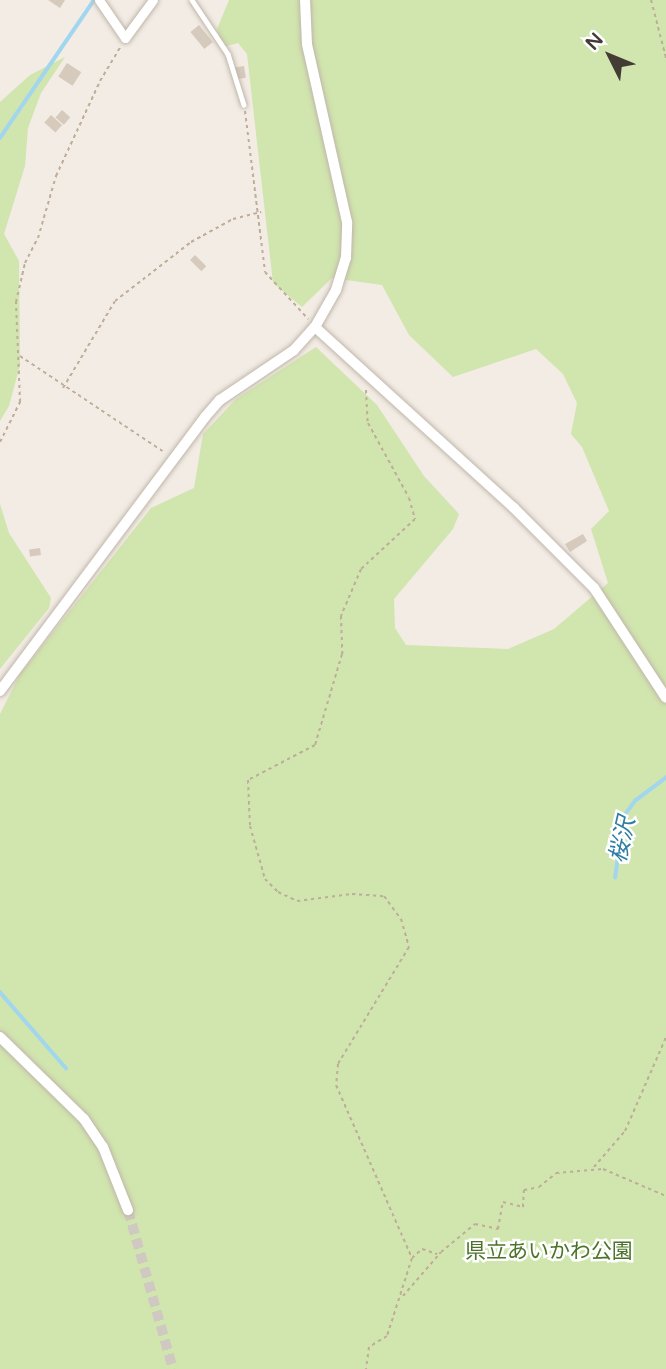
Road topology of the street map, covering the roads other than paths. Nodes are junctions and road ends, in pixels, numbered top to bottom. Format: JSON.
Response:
{"nodes":[{"id":1,"x":153,"y":0,"type":"edge"},
{"id":2,"x":192,"y":0,"type":"edge"},
{"id":3,"x":305,"y":0,"type":"edge"},
{"id":4,"x":100,"y":2,"type":"edge"},
{"id":5,"x":244,"y":105,"type":"road end"},
{"id":6,"x":316,"y":327,"type":"junction"},
{"id":7,"x":0,"y":691,"type":"edge"},
{"id":8,"x":666,"y":698,"type":"edge"},
{"id":9,"x":0,"y":1037,"type":"edge"},
{"id":10,"x":128,"y":1210,"type":"tunnel mouth"}],
"edges":[{"from":1,"to":4,"type":"street"},
{"from":2,"to":5,"type":"lane"},
{"from":3,"to":6,"type":"street"},
{"from":6,"to":7,"type":"street"},
{"from":6,"to":8,"type":"street"},
{"from":9,"to":10,"type":"street"}]}
